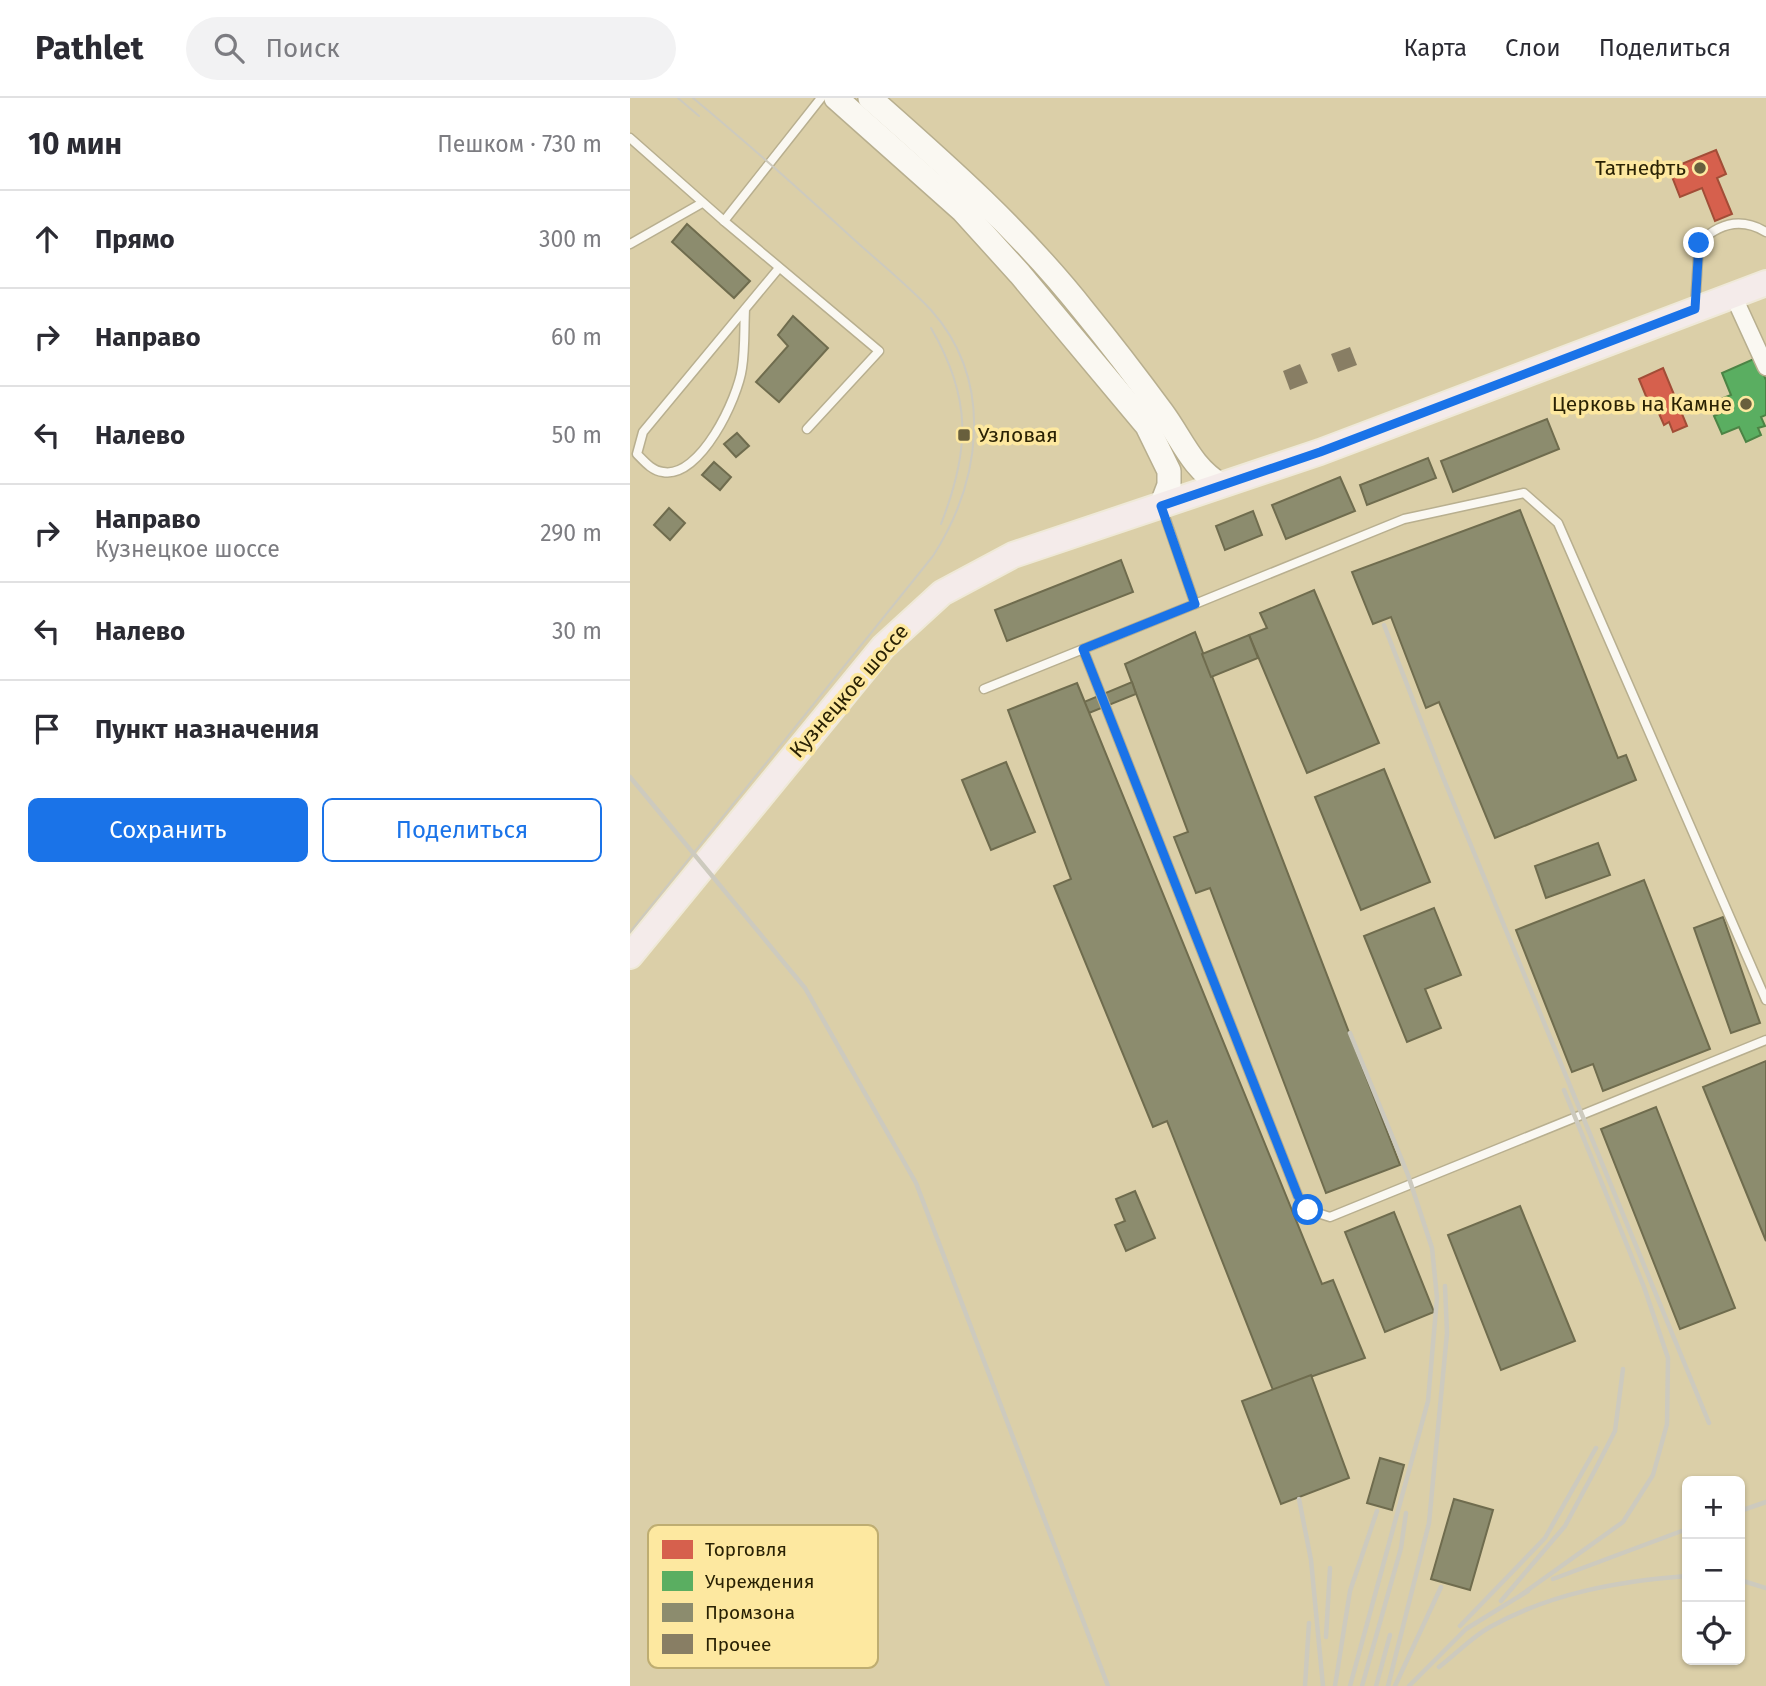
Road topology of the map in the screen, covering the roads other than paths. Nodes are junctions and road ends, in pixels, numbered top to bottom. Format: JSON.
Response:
{"nodes":[{"id":1,"x":821,"y":98,"type":"edge"},
{"id":2,"x":836,"y":98,"type":"edge"},
{"id":3,"x":870,"y":98,"type":"edge"},
{"id":4,"x":630,"y":138,"type":"edge"},
{"id":5,"x":702,"y":204,"type":"junction"},
{"id":6,"x":724,"y":222,"type":"junction"},
{"id":7,"x":1766,"y":232,"type":"edge"},
{"id":8,"x":630,"y":244,"type":"edge"},
{"id":9,"x":779,"y":268,"type":"junction"},
{"id":10,"x":1766,"y":283,"type":"edge"},
{"id":11,"x":1733,"y":295,"type":"junction"},
{"id":12,"x":745,"y":309,"type":"junction"},
{"id":13,"x":1695,"y":309,"type":"junction"},
{"id":14,"x":1766,"y":367,"type":"edge"},
{"id":15,"x":807,"y":429,"type":"dead end"},
{"id":16,"x":1220,"y":485,"type":"junction"},
{"id":17,"x":1161,"y":506,"type":"junction"},
{"id":18,"x":1195,"y":604,"type":"junction"},
{"id":19,"x":1083,"y":649,"type":"junction"},
{"id":20,"x":984,"y":689,"type":"dead end"},
{"id":21,"x":630,"y":956,"type":"edge"},
{"id":22,"x":1766,"y":1000,"type":"edge"},
{"id":23,"x":1766,"y":1040,"type":"edge"}],
"edges":[{"from":1,"to":6,"type":"lane"},
{"from":2,"to":17,"type":"main road"},
{"from":3,"to":16,"type":"main road"},
{"from":4,"to":5,"type":"lane"},
{"from":5,"to":6,"type":"lane"},
{"from":5,"to":8,"type":"lane"},
{"from":6,"to":9,"type":"lane"},
{"from":7,"to":13,"type":"lane"},
{"from":9,"to":12,"type":"lane"},
{"from":9,"to":15,"type":"lane"},
{"from":10,"to":11,"type":"main road","name":"Кузнецкое шоссе"},
{"from":11,"to":13,"type":"main road","name":"Кузнецкое шоссе"},
{"from":11,"to":14,"type":"street"},
{"from":12,"to":12,"type":"lane"},
{"from":13,"to":16,"type":"main road","name":"Кузнецкое шоссе"},
{"from":16,"to":17,"type":"main road","name":"Кузнецкое шоссе"},
{"from":17,"to":18,"type":"lane"},
{"from":17,"to":21,"type":"main road","name":"Кузнецкое шоссе"},
{"from":18,"to":19,"type":"lane"},
{"from":18,"to":22,"type":"lane"},
{"from":19,"to":20,"type":"lane"},
{"from":19,"to":23,"type":"lane"}]}
